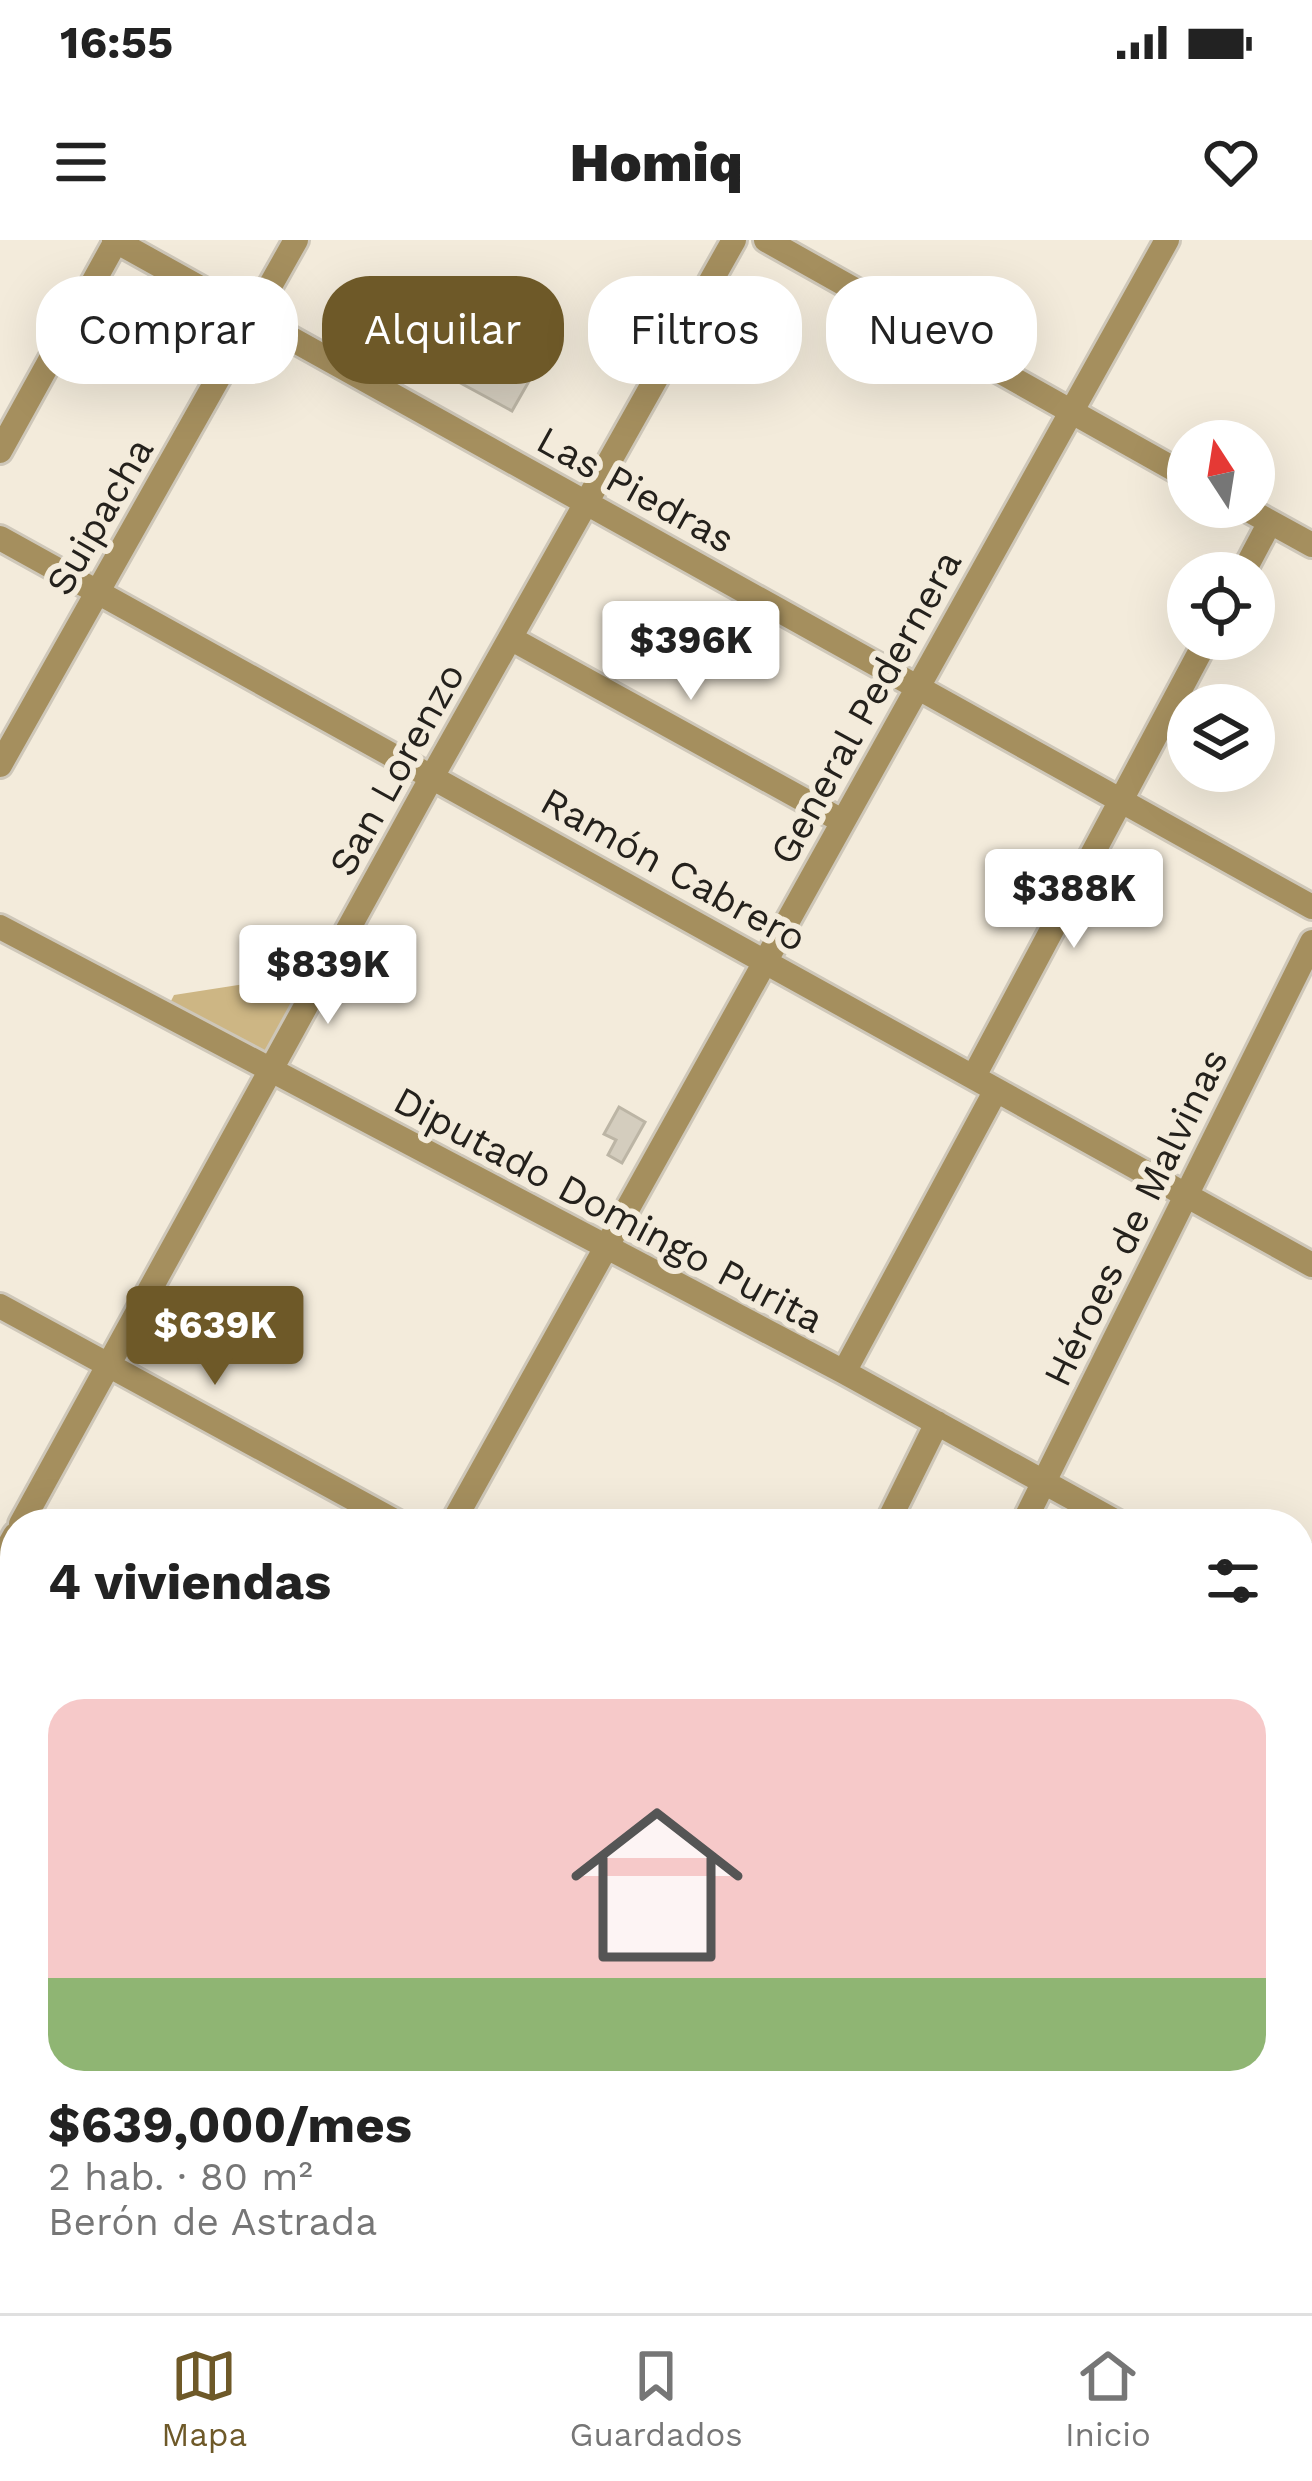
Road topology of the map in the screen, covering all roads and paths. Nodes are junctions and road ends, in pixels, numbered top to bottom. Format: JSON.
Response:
{"nodes":[{"id":1,"x":296,"y":240,"type":"edge"},
{"id":2,"x":734,"y":240,"type":"edge"},
{"id":3,"x":766,"y":240,"type":"edge"},
{"id":4,"x":1167,"y":240,"type":"edge"},
{"id":5,"x":115,"y":241,"type":"edge"},
{"id":6,"x":179,"y":276,"type":"edge"},
{"id":7,"x":276,"y":276,"type":"edge"},
{"id":8,"x":298,"y":342,"type":"edge"},
{"id":9,"x":216,"y":384,"type":"edge"},
{"id":10,"x":1070,"y":411,"type":"junction"},
{"id":11,"x":0,"y":451,"type":"edge"},
{"id":12,"x":1167,"y":465,"type":"edge"},
{"id":13,"x":587,"y":503,"type":"junction"},
{"id":14,"x":1275,"y":525,"type":"edge"},
{"id":15,"x":0,"y":538,"type":"edge"},
{"id":16,"x":1312,"y":545,"type":"edge"},
{"id":17,"x":97,"y":591,"type":"junction"},
{"id":18,"x":510,"y":638,"type":"junction"},
{"id":19,"x":1196,"y":660,"type":"edge"},
{"id":20,"x":919,"y":685,"type":"junction"},
{"id":21,"x":0,"y":765,"type":"edge"},
{"id":22,"x":433,"y":775,"type":"junction"},
{"id":23,"x":1122,"y":798,"type":"junction"},
{"id":24,"x":842,"y":820,"type":"junction"},
{"id":25,"x":1312,"y":907,"type":"edge"},
{"id":26,"x":0,"y":927,"type":"edge"},
{"id":27,"x":1312,"y":942,"type":"edge"},
{"id":28,"x":766,"y":962,"type":"junction"},
{"id":29,"x":268,"y":1072,"type":"junction"},
{"id":30,"x":974,"y":1076,"type":"junction"},
{"id":31,"x":996,"y":1090,"type":"junction"},
{"id":32,"x":1186,"y":1195,"type":"junction"},
{"id":33,"x":608,"y":1247,"type":"junction"},
{"id":34,"x":1312,"y":1265,"type":"edge"},
{"id":35,"x":0,"y":1306,"type":"edge"},
{"id":36,"x":109,"y":1365,"type":"junction"},
{"id":37,"x":844,"y":1372,"type":"junction"},
{"id":38,"x":937,"y":1423,"type":"junction"},
{"id":39,"x":1045,"y":1481,"type":"junction"},
{"id":40,"x":29,"y":1509,"type":"edge"},
{"id":41,"x":373,"y":1509,"type":"edge"},
{"id":42,"x":460,"y":1509,"type":"edge"},
{"id":43,"x":894,"y":1509,"type":"edge"},
{"id":44,"x":1031,"y":1509,"type":"edge"},
{"id":45,"x":1094,"y":1509,"type":"edge"}],
"edges":[{"from":1,"to":7,"type":"street","name":"Suipacha"},
{"from":2,"to":13,"type":"street","name":"San Lorenzo"},
{"from":3,"to":10,"type":"street"},
{"from":4,"to":10,"type":"street","name":"General Pedernera"},
{"from":5,"to":6,"type":"street","name":"Las Piedras"},
{"from":5,"to":11,"type":"street"},
{"from":8,"to":13,"type":"street","name":"Las Piedras"},
{"from":9,"to":17,"type":"street","name":"Suipacha"},
{"from":10,"to":12,"type":"street"},
{"from":10,"to":20,"type":"street","name":"General Pedernera"},
{"from":13,"to":18,"type":"street","name":"San Lorenzo"},
{"from":13,"to":20,"type":"street","name":"Las Piedras"},
{"from":14,"to":16,"type":"street"},
{"from":15,"to":17,"type":"street","name":"Ramón Cabrero"},
{"from":17,"to":21,"type":"street","name":"Suipacha"},
{"from":17,"to":22,"type":"street","name":"Ramón Cabrero"},
{"from":18,"to":22,"type":"street","name":"San Lorenzo"},
{"from":18,"to":24,"type":"street"},
{"from":19,"to":23,"type":"street"},
{"from":20,"to":23,"type":"street","name":"Las Piedras"},
{"from":20,"to":24,"type":"street","name":"General Pedernera"},
{"from":22,"to":28,"type":"street","name":"Ramón Cabrero"},
{"from":22,"to":29,"type":"street","name":"San Lorenzo"},
{"from":23,"to":25,"type":"street","name":"Las Piedras"},
{"from":23,"to":30,"type":"street"},
{"from":24,"to":28,"type":"street","name":"General Pedernera"},
{"from":26,"to":29,"type":"street","name":"Diputado Domingo Purita"},
{"from":27,"to":32,"type":"street","name":"Héroes de Malvinas"},
{"from":28,"to":30,"type":"street","name":"Ramón Cabrero"},
{"from":28,"to":33,"type":"street","name":"General Pedernera"},
{"from":29,"to":33,"type":"street","name":"Diputado Domingo Purita"},
{"from":29,"to":36,"type":"street","name":"San Lorenzo"},
{"from":30,"to":31,"type":"street","name":"Ramón Cabrero"},
{"from":31,"to":32,"type":"street","name":"Ramón Cabrero"},
{"from":31,"to":37,"type":"street"},
{"from":32,"to":34,"type":"street","name":"Ramón Cabrero"},
{"from":32,"to":39,"type":"street","name":"Héroes de Malvinas"},
{"from":33,"to":37,"type":"street","name":"Diputado Domingo Purita"},
{"from":33,"to":42,"type":"street","name":"General Pedernera"},
{"from":35,"to":36,"type":"street"},
{"from":36,"to":40,"type":"street","name":"San Lorenzo"},
{"from":36,"to":41,"type":"street"},
{"from":37,"to":38,"type":"street","name":"Diputado Domingo Purita"},
{"from":38,"to":39,"type":"street","name":"Diputado Domingo Purita"},
{"from":38,"to":43,"type":"street"},
{"from":39,"to":44,"type":"street","name":"Héroes de Malvinas"},
{"from":39,"to":45,"type":"street","name":"Diputado Domingo Purita"}]}
